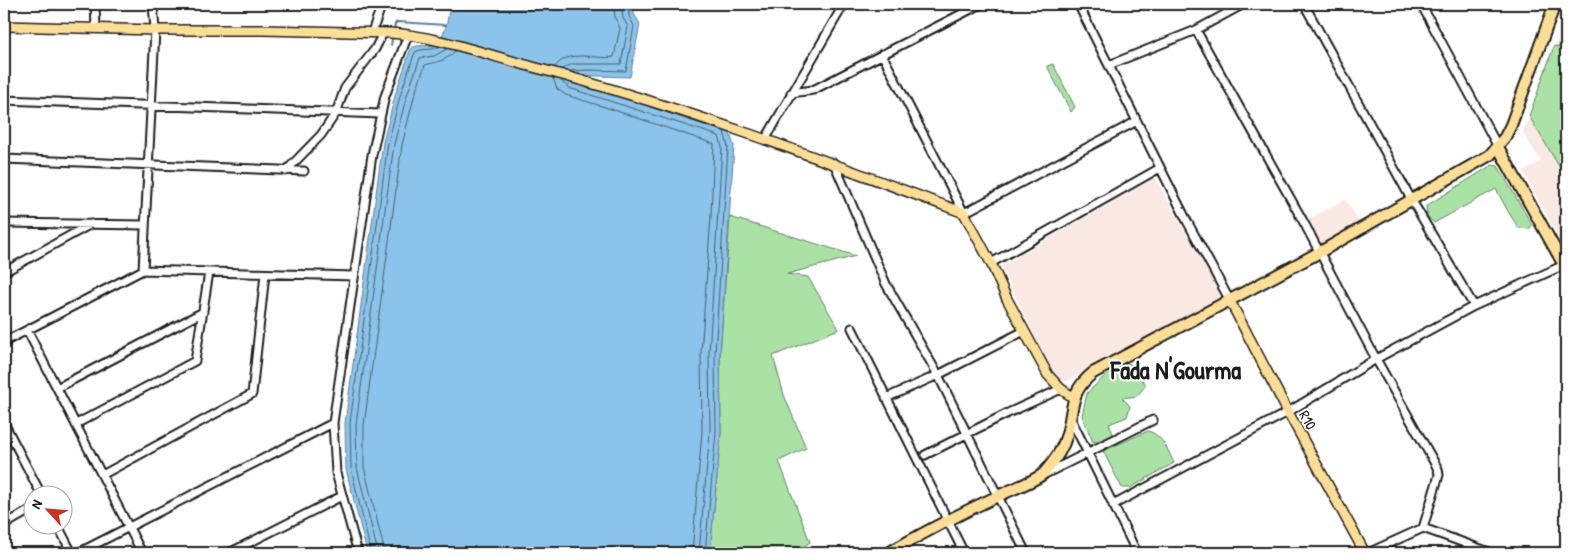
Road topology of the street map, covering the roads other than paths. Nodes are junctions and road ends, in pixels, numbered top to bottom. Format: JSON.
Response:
{"nodes":[{"id":1,"x":95,"y":4,"type":"edge"},
{"id":2,"x":153,"y":4,"type":"edge"},
{"id":3,"x":382,"y":4,"type":"edge"},
{"id":4,"x":844,"y":4,"type":"edge"},
{"id":5,"x":981,"y":4,"type":"edge"},
{"id":6,"x":1078,"y":4,"type":"edge"},
{"id":7,"x":1244,"y":4,"type":"edge"},
{"id":8,"x":1304,"y":4,"type":"edge"},
{"id":9,"x":1421,"y":4,"type":"edge"},
{"id":10,"x":1556,"y":4,"type":"edge"},
{"id":11,"x":4,"y":26,"type":"edge"},
{"id":12,"x":96,"y":28,"type":"junction"},
{"id":13,"x":155,"y":30,"type":"junction"},
{"id":14,"x":1196,"y":30,"type":"junction"},
{"id":15,"x":372,"y":32,"type":"junction"},
{"id":16,"x":390,"y":33,"type":"junction"},
{"id":17,"x":408,"y":35,"type":"junction"},
{"id":18,"x":882,"y":54,"type":"junction"},
{"id":19,"x":1109,"y":65,"type":"junction"},
{"id":20,"x":791,"y":93,"type":"junction"},
{"id":21,"x":4,"y":100,"type":"edge"},
{"id":22,"x":152,"y":104,"type":"junction"},
{"id":23,"x":336,"y":113,"type":"junction"},
{"id":24,"x":381,"y":114,"type":"junction"},
{"id":25,"x":1137,"y":121,"type":"junction"},
{"id":26,"x":766,"y":140,"type":"junction"},
{"id":27,"x":1498,"y":147,"type":"junction"},
{"id":28,"x":4,"y":159,"type":"edge"},
{"id":29,"x":834,"y":163,"type":"junction"},
{"id":30,"x":148,"y":165,"type":"junction"},
{"id":31,"x":1160,"y":168,"type":"junction"},
{"id":32,"x":286,"y":171,"type":"junction"},
{"id":33,"x":304,"y":171,"type":"dead end"},
{"id":34,"x":1411,"y":198,"type":"junction"},
{"id":35,"x":964,"y":213,"type":"junction"},
{"id":36,"x":4,"y":223,"type":"edge"},
{"id":37,"x":93,"y":223,"type":"junction"},
{"id":38,"x":145,"y":225,"type":"junction"},
{"id":39,"x":1320,"y":252,"type":"junction"},
{"id":40,"x":991,"y":263,"type":"junction"},
{"id":41,"x":1565,"y":267,"type":"edge"},
{"id":42,"x":143,"y":270,"type":"junction"},
{"id":43,"x":4,"y":272,"type":"edge"},
{"id":44,"x":209,"y":272,"type":"junction"},
{"id":45,"x":265,"y":274,"type":"junction"},
{"id":46,"x":354,"y":276,"type":"junction"},
{"id":47,"x":1229,"y":299,"type":"junction"},
{"id":48,"x":1474,"y":306,"type":"junction"},
{"id":49,"x":203,"y":312,"type":"junction"},
{"id":50,"x":852,"y":328,"type":"dead end"},
{"id":51,"x":27,"y":330,"type":"junction"},
{"id":52,"x":1024,"y":331,"type":"junction"},
{"id":53,"x":4,"y":342,"type":"edge"},
{"id":54,"x":1376,"y":359,"type":"junction"},
{"id":55,"x":938,"y":376,"type":"junction"},
{"id":56,"x":57,"y":388,"type":"junction"},
{"id":57,"x":1061,"y":389,"type":"junction"},
{"id":58,"x":886,"y":398,"type":"junction"},
{"id":59,"x":1074,"y":398,"type":"junction"},
{"id":60,"x":1288,"y":412,"type":"junction"},
{"id":61,"x":1070,"y":418,"type":"junction"},
{"id":62,"x":1153,"y":420,"type":"dead end"},
{"id":63,"x":4,"y":423,"type":"edge"},
{"id":64,"x":333,"y":423,"type":"junction"},
{"id":65,"x":76,"y":424,"type":"junction"},
{"id":66,"x":967,"y":433,"type":"junction"},
{"id":67,"x":1087,"y":453,"type":"junction"},
{"id":68,"x":925,"y":455,"type":"dead end"},
{"id":69,"x":102,"y":475,"type":"junction"},
{"id":70,"x":1042,"y":475,"type":"junction"},
{"id":71,"x":36,"y":484,"type":"edge"},
{"id":72,"x":342,"y":496,"type":"junction"},
{"id":73,"x":997,"y":496,"type":"junction"},
{"id":74,"x":1113,"y":504,"type":"junction"},
{"id":75,"x":22,"y":515,"type":"edge"},
{"id":76,"x":948,"y":520,"type":"junction"},
{"id":77,"x":4,"y":525,"type":"edge"},
{"id":78,"x":129,"y":528,"type":"junction"},
{"id":79,"x":1423,"y":528,"type":"junction"},
{"id":80,"x":62,"y":534,"type":"edge"},
{"id":81,"x":893,"y":552,"type":"edge"},
{"id":82,"x":1024,"y":552,"type":"edge"},
{"id":83,"x":72,"y":553,"type":"edge"},
{"id":84,"x":78,"y":553,"type":"edge"},
{"id":85,"x":142,"y":553,"type":"edge"},
{"id":86,"x":229,"y":553,"type":"edge"},
{"id":87,"x":358,"y":553,"type":"edge"},
{"id":88,"x":964,"y":553,"type":"edge"},
{"id":89,"x":1137,"y":553,"type":"edge"},
{"id":90,"x":1367,"y":553,"type":"edge"},
{"id":91,"x":1492,"y":553,"type":"edge"}],
"edges":[{"from":1,"to":12,"type":"street"},
{"from":2,"to":13,"type":"street"},
{"from":3,"to":15,"type":"street"},
{"from":4,"to":20,"type":"street"},
{"from":5,"to":18,"type":"street"},
{"from":6,"to":19,"type":"street"},
{"from":7,"to":14,"type":"street"},
{"from":8,"to":34,"type":"street"},
{"from":9,"to":27,"type":"street"},
{"from":10,"to":27,"type":"highway"},
{"from":11,"to":12,"type":"main road"},
{"from":12,"to":13,"type":"main road"},
{"from":13,"to":15,"type":"main road"},
{"from":13,"to":22,"type":"street"},
{"from":14,"to":19,"type":"street"},
{"from":14,"to":39,"type":"street"},
{"from":15,"to":16,"type":"main road"},
{"from":16,"to":17,"type":"main road"},
{"from":16,"to":23,"type":"street"},
{"from":17,"to":24,"type":"street"},
{"from":17,"to":26,"type":"main road"},
{"from":18,"to":20,"type":"street"},
{"from":18,"to":35,"type":"street"},
{"from":19,"to":25,"type":"street"},
{"from":20,"to":26,"type":"street"},
{"from":21,"to":22,"type":"street"},
{"from":22,"to":23,"type":"street"},
{"from":22,"to":30,"type":"street"},
{"from":23,"to":24,"type":"street"},
{"from":23,"to":32,"type":"street"},
{"from":24,"to":46,"type":"street"},
{"from":25,"to":31,"type":"street"},
{"from":25,"to":35,"type":"street"},
{"from":26,"to":29,"type":"main road"},
{"from":27,"to":34,"type":"highway"},
{"from":27,"to":41,"type":"highway"},
{"from":28,"to":30,"type":"street"},
{"from":29,"to":35,"type":"main road"},
{"from":29,"to":55,"type":"street"},
{"from":30,"to":32,"type":"street"},
{"from":30,"to":38,"type":"street"},
{"from":31,"to":40,"type":"street"},
{"from":31,"to":47,"type":"street"},
{"from":32,"to":33,"type":"street"},
{"from":34,"to":39,"type":"highway"},
{"from":34,"to":48,"type":"street"},
{"from":35,"to":40,"type":"main road"},
{"from":36,"to":37,"type":"street"},
{"from":37,"to":38,"type":"street"},
{"from":37,"to":43,"type":"street"},
{"from":38,"to":42,"type":"street"},
{"from":39,"to":47,"type":"highway"},
{"from":39,"to":54,"type":"street"},
{"from":40,"to":52,"type":"main road"},
{"from":41,"to":48,"type":"street"},
{"from":42,"to":44,"type":"street"},
{"from":42,"to":51,"type":"street"},
{"from":44,"to":45,"type":"street"},
{"from":44,"to":49,"type":"street"},
{"from":45,"to":46,"type":"street"},
{"from":45,"to":69,"type":"street"},
{"from":46,"to":64,"type":"street"},
{"from":47,"to":59,"type":"highway"},
{"from":47,"to":60,"type":"main road","name":"R10"},
{"from":48,"to":54,"type":"street"},
{"from":49,"to":56,"type":"street"},
{"from":49,"to":65,"type":"street"},
{"from":50,"to":58,"type":"street"},
{"from":51,"to":53,"type":"street"},
{"from":51,"to":56,"type":"street"},
{"from":52,"to":55,"type":"street"},
{"from":52,"to":57,"type":"main road"},
{"from":54,"to":60,"type":"street"},
{"from":54,"to":79,"type":"street"},
{"from":55,"to":58,"type":"street"},
{"from":55,"to":66,"type":"street"},
{"from":56,"to":65,"type":"street"},
{"from":57,"to":59,"type":"main road"},
{"from":57,"to":66,"type":"street"},
{"from":58,"to":76,"type":"street"},
{"from":59,"to":61,"type":"highway"},
{"from":60,"to":74,"type":"street"},
{"from":60,"to":90,"type":"main road","name":"R10"},
{"from":61,"to":67,"type":"street"},
{"from":61,"to":70,"type":"highway"},
{"from":62,"to":67,"type":"street"},
{"from":63,"to":71,"type":"street"},
{"from":64,"to":72,"type":"street"},
{"from":64,"to":78,"type":"street"},
{"from":65,"to":69,"type":"street"},
{"from":66,"to":68,"type":"street"},
{"from":66,"to":73,"type":"street"},
{"from":67,"to":70,"type":"street"},
{"from":67,"to":74,"type":"street"},
{"from":69,"to":78,"type":"street"},
{"from":70,"to":73,"type":"highway"},
{"from":72,"to":86,"type":"street"},
{"from":72,"to":87,"type":"street"},
{"from":73,"to":76,"type":"highway"},
{"from":73,"to":82,"type":"street"},
{"from":74,"to":89,"type":"street"},
{"from":75,"to":77,"type":"street"},
{"from":76,"to":81,"type":"highway"},
{"from":76,"to":88,"type":"street"},
{"from":78,"to":84,"type":"street"},
{"from":78,"to":85,"type":"street"},
{"from":79,"to":90,"type":"street"},
{"from":79,"to":91,"type":"street"},
{"from":80,"to":83,"type":"street"}]}
